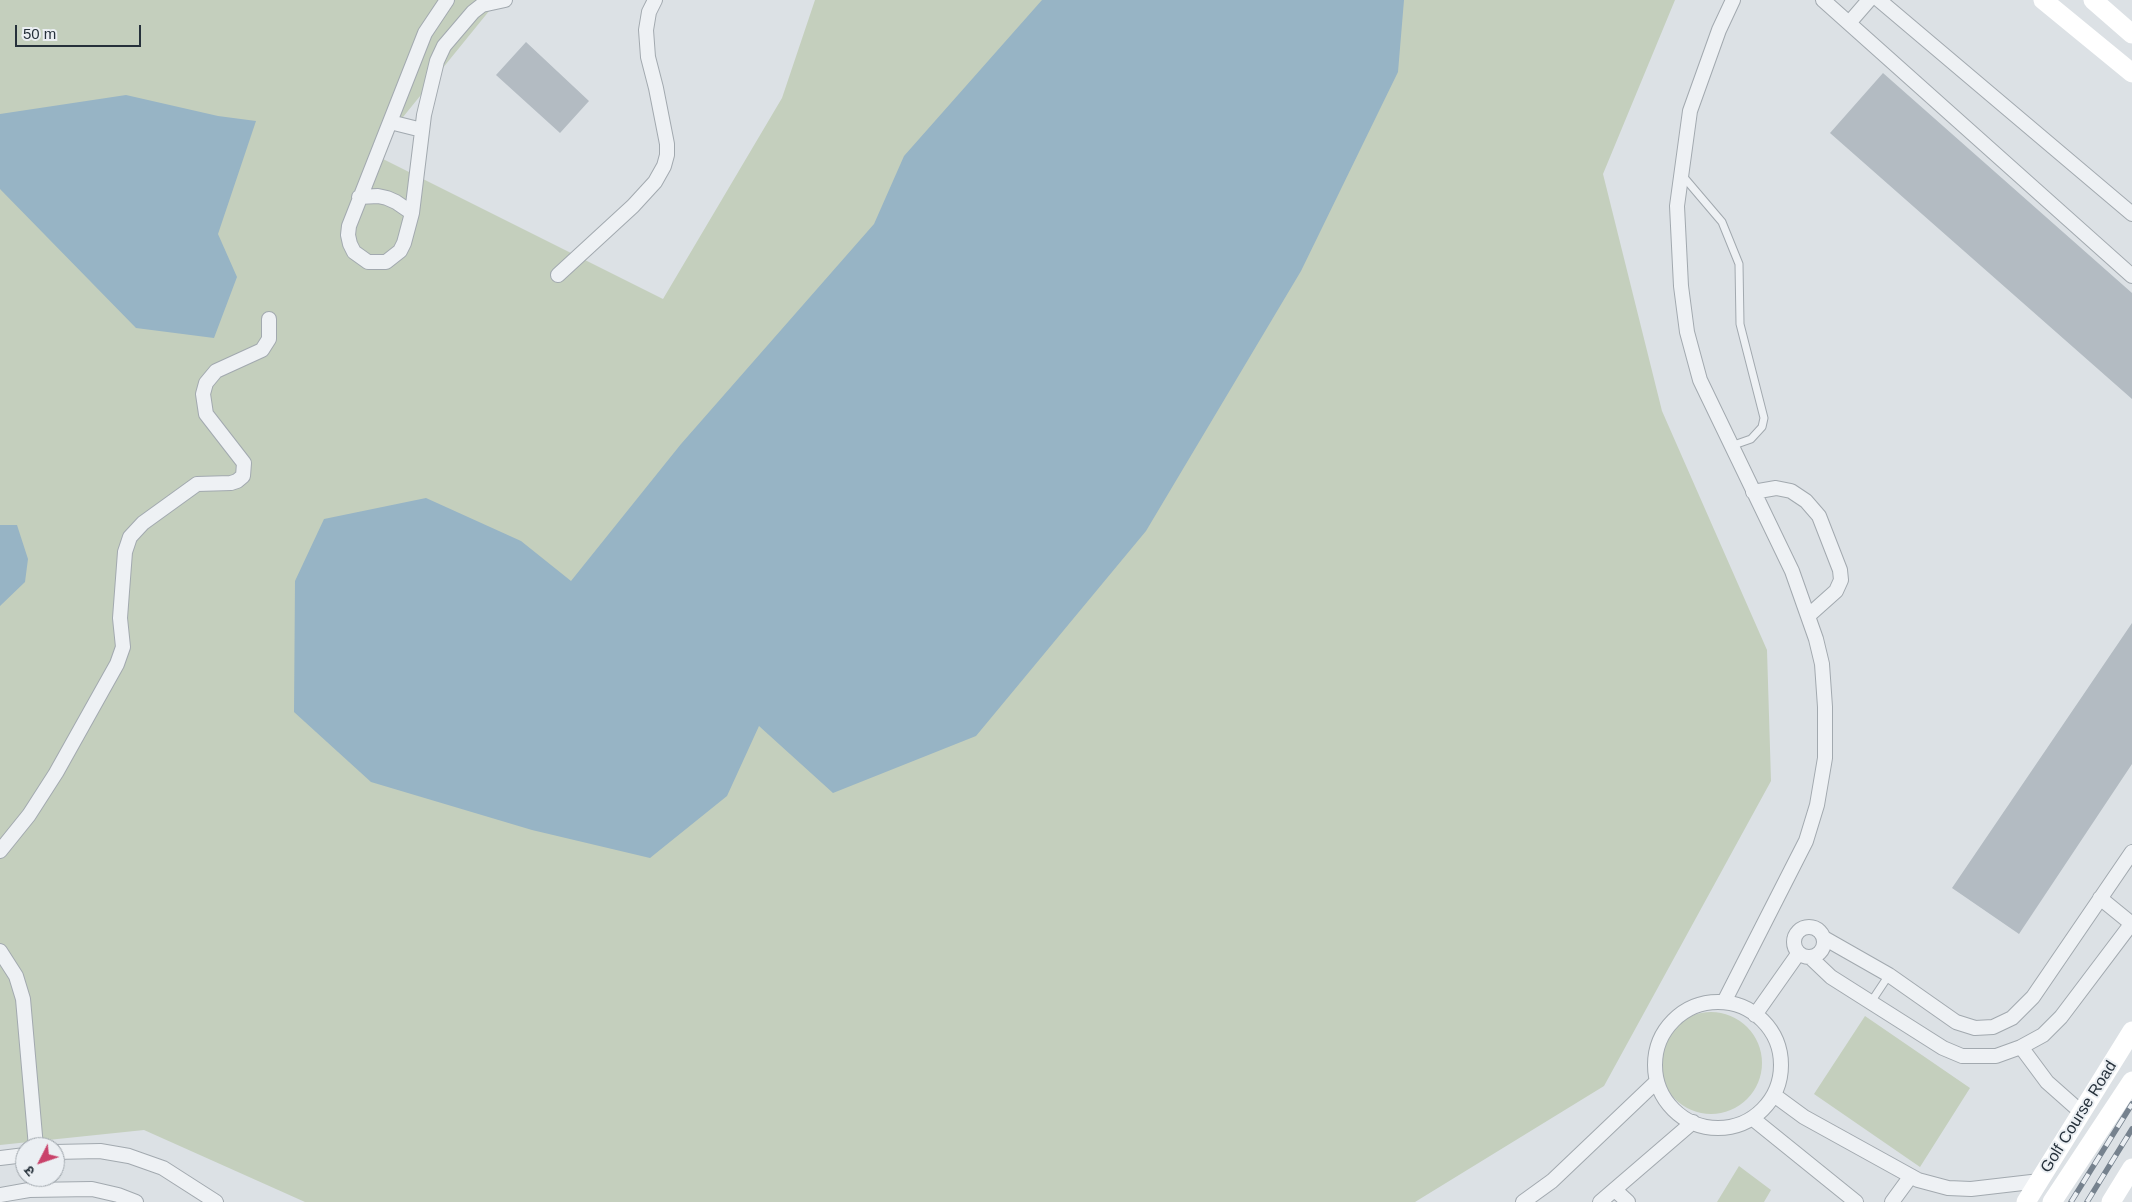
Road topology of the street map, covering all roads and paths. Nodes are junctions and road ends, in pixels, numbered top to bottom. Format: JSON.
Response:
{"nodes":[{"id":1,"x":447,"y":0,"type":"edge"},
{"id":2,"x":505,"y":0,"type":"edge"},
{"id":3,"x":655,"y":0,"type":"edge"},
{"id":4,"x":1733,"y":0,"type":"edge"},
{"id":5,"x":1823,"y":0,"type":"edge"},
{"id":6,"x":1869,"y":0,"type":"edge"},
{"id":7,"x":1879,"y":0,"type":"edge"},
{"id":8,"x":2043,"y":0,"type":"edge"},
{"id":9,"x":2093,"y":0,"type":"edge"},
{"id":10,"x":1849,"y":23,"type":"junction"},
{"id":11,"x":2132,"y":34,"type":"edge"},
{"id":12,"x":2132,"y":73,"type":"edge"},
{"id":13,"x":390,"y":122,"type":"junction"},
{"id":14,"x":422,"y":130,"type":"junction"},
{"id":15,"x":1682,"y":175,"type":"junction"},
{"id":16,"x":360,"y":197,"type":"junction"},
{"id":17,"x":412,"y":213,"type":"junction"},
{"id":18,"x":2132,"y":214,"type":"edge"},
{"id":19,"x":558,"y":275,"type":"dead end"},
{"id":20,"x":2132,"y":276,"type":"edge"},
{"id":21,"x":269,"y":320,"type":"dead end"},
{"id":22,"x":1731,"y":446,"type":"junction"},
{"id":23,"x":1753,"y":492,"type":"junction"},
{"id":24,"x":1808,"y":616,"type":"junction"},
{"id":25,"x":0,"y":851,"type":"edge"},
{"id":26,"x":2132,"y":852,"type":"edge"},
{"id":27,"x":2100,"y":898,"type":"junction"},
{"id":28,"x":2132,"y":924,"type":"edge"},
{"id":29,"x":1824,"y":938,"type":"junction"},
{"id":30,"x":0,"y":951,"type":"edge"},
{"id":31,"x":1804,"y":956,"type":"junction"},
{"id":32,"x":1889,"y":975,"type":"junction"},
{"id":33,"x":1724,"y":1002,"type":"junction"},
{"id":34,"x":1871,"y":1002,"type":"junction"},
{"id":35,"x":1755,"y":1015,"type":"junction"},
{"id":36,"x":2132,"y":1032,"type":"edge"},
{"id":37,"x":2021,"y":1047,"type":"junction"},
{"id":38,"x":2132,"y":1081,"type":"edge"},
{"id":39,"x":1656,"y":1082,"type":"junction"},
{"id":40,"x":1774,"y":1095,"type":"junction"},
{"id":41,"x":2082,"y":1113,"type":"junction"},
{"id":42,"x":1752,"y":1118,"type":"junction"},
{"id":43,"x":1693,"y":1122,"type":"junction"},
{"id":44,"x":35,"y":1137,"type":"edge"},
{"id":45,"x":65,"y":1152,"type":"edge"},
{"id":46,"x":15,"y":1156,"type":"edge"},
{"id":47,"x":0,"y":1158,"type":"edge"},
{"id":48,"x":2132,"y":1168,"type":"edge"},
{"id":49,"x":1911,"y":1176,"type":"junction"},
{"id":50,"x":2040,"y":1181,"type":"junction"},
{"id":51,"x":1615,"y":1190,"type":"junction"},
{"id":52,"x":0,"y":1195,"type":"edge"},
{"id":53,"x":136,"y":1202,"type":"edge"},
{"id":54,"x":216,"y":1202,"type":"edge"},
{"id":55,"x":1523,"y":1202,"type":"edge"},
{"id":56,"x":1600,"y":1202,"type":"edge"},
{"id":57,"x":1628,"y":1202,"type":"edge"},
{"id":58,"x":1856,"y":1202,"type":"edge"},
{"id":59,"x":1892,"y":1202,"type":"edge"},
{"id":60,"x":2026,"y":1202,"type":"edge"},
{"id":61,"x":2052,"y":1202,"type":"edge"},
{"id":62,"x":2111,"y":1202,"type":"edge"}],
"edges":[{"from":1,"to":13,"type":"street"},
{"from":2,"to":14,"type":"street"},
{"from":3,"to":19,"type":"street"},
{"from":4,"to":15,"type":"street"},
{"from":5,"to":10,"type":"street"},
{"from":6,"to":10,"type":"street"},
{"from":7,"to":18,"type":"street"},
{"from":8,"to":12,"type":"main road"},
{"from":9,"to":11,"type":"main road"},
{"from":10,"to":20,"type":"street"},
{"from":13,"to":14,"type":"street"},
{"from":13,"to":16,"type":"street"},
{"from":14,"to":17,"type":"street"},
{"from":15,"to":22,"type":"street"},
{"from":15,"to":22,"type":"lane"},
{"from":16,"to":17,"type":"street"},
{"from":16,"to":17,"type":"street"},
{"from":21,"to":25,"type":"street"},
{"from":22,"to":23,"type":"street"},
{"from":23,"to":24,"type":"street"},
{"from":23,"to":24,"type":"street"},
{"from":24,"to":33,"type":"street"},
{"from":26,"to":27,"type":"street"},
{"from":27,"to":28,"type":"street"},
{"from":27,"to":32,"type":"street"},
{"from":28,"to":37,"type":"street"},
{"from":29,"to":31,"type":"street"},
{"from":29,"to":31,"type":"street"},
{"from":29,"to":32,"type":"street"},
{"from":30,"to":44,"type":"street"},
{"from":31,"to":34,"type":"street"},
{"from":31,"to":35,"type":"street"},
{"from":32,"to":34,"type":"lane"},
{"from":33,"to":35,"type":"street"},
{"from":33,"to":39,"type":"street"},
{"from":34,"to":37,"type":"street"},
{"from":35,"to":40,"type":"street"},
{"from":36,"to":41,"type":"main road","name":"Golf Course Road"},
{"from":37,"to":41,"type":"street"},
{"from":38,"to":61,"type":"main road"},
{"from":39,"to":43,"type":"street"},
{"from":39,"to":55,"type":"street"},
{"from":40,"to":42,"type":"street"},
{"from":40,"to":49,"type":"street"},
{"from":41,"to":50,"type":"main road","name":"Golf Course Road"},
{"from":42,"to":43,"type":"street"},
{"from":42,"to":58,"type":"street"},
{"from":43,"to":51,"type":"street"},
{"from":45,"to":54,"type":"street"},
{"from":46,"to":47,"type":"street"},
{"from":48,"to":62,"type":"main road"},
{"from":49,"to":50,"type":"street"},
{"from":49,"to":59,"type":"street"},
{"from":50,"to":60,"type":"main road","name":"Golf Course Road"},
{"from":51,"to":56,"type":"street"},
{"from":51,"to":57,"type":"street"},
{"from":52,"to":53,"type":"street"}]}
